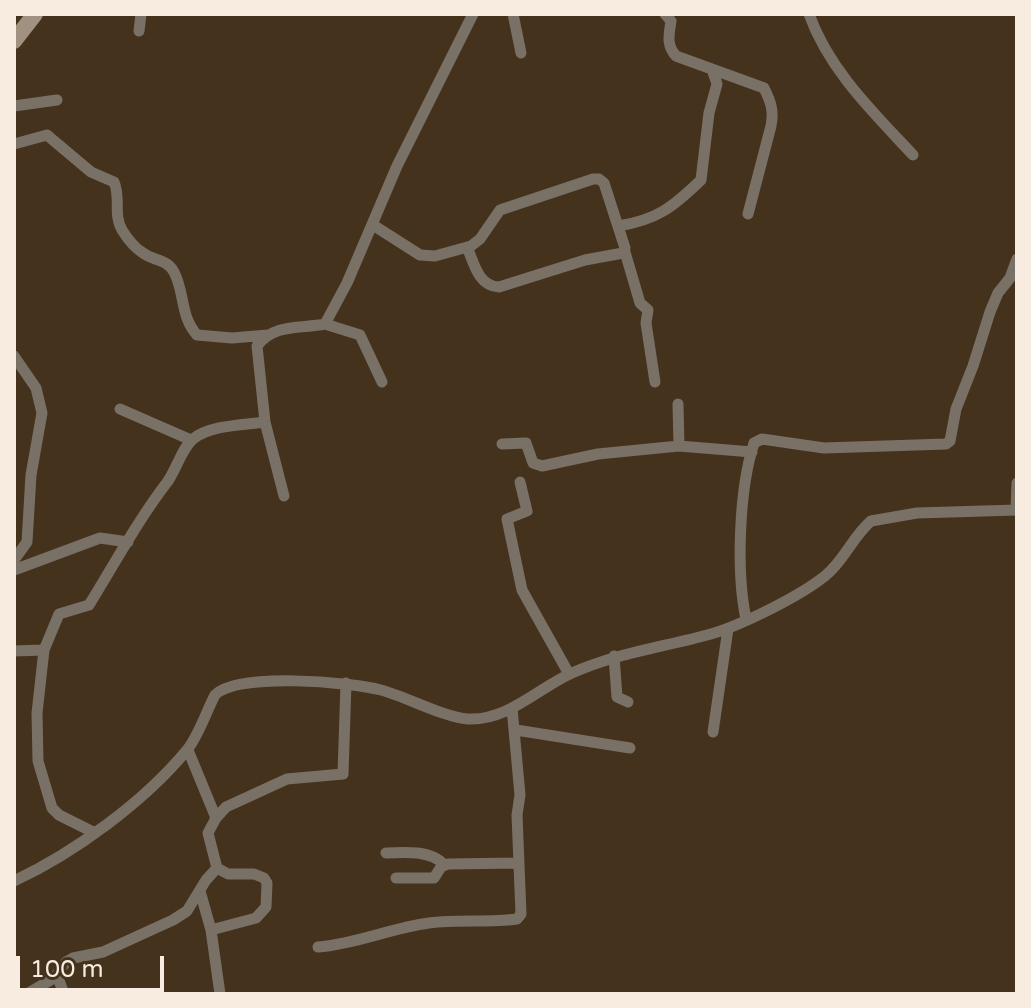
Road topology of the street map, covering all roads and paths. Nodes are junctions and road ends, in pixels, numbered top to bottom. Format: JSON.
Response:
{"nodes":[{"id":1,"x":35,"y":14,"type":"edge"},
{"id":2,"x":141,"y":14,"type":"edge"},
{"id":3,"x":473,"y":14,"type":"edge"},
{"id":4,"x":513,"y":14,"type":"edge"},
{"id":5,"x":684,"y":14,"type":"edge"},
{"id":6,"x":809,"y":14,"type":"edge"},
{"id":7,"x":668,"y":17,"type":"edge"},
{"id":8,"x":139,"y":31,"type":"dead end"},
{"id":9,"x":14,"y":41,"type":"edge"},
{"id":10,"x":521,"y":53,"type":"dead end"},
{"id":11,"x":712,"y":69,"type":"junction"},
{"id":12,"x":57,"y":100,"type":"dead end"},
{"id":13,"x":14,"y":106,"type":"edge"},
{"id":14,"x":14,"y":144,"type":"edge"},
{"id":15,"x":913,"y":155,"type":"dead end"},
{"id":16,"x":748,"y":214,"type":"dead end"},
{"id":17,"x":373,"y":225,"type":"junction"},
{"id":18,"x":618,"y":226,"type":"junction"},
{"id":19,"x":467,"y":247,"type":"junction"},
{"id":20,"x":625,"y":252,"type":"junction"},
{"id":21,"x":1017,"y":259,"type":"edge"},
{"id":22,"x":325,"y":324,"type":"junction"},
{"id":23,"x":269,"y":334,"type":"junction"},
{"id":24,"x":14,"y":356,"type":"edge"},
{"id":25,"x":382,"y":382,"type":"dead end"},
{"id":26,"x":655,"y":382,"type":"dead end"},
{"id":27,"x":678,"y":404,"type":"dead end"},
{"id":28,"x":120,"y":409,"type":"dead end"},
{"id":29,"x":265,"y":422,"type":"junction"},
{"id":30,"x":191,"y":440,"type":"junction"},
{"id":31,"x":502,"y":444,"type":"dead end"},
{"id":32,"x":679,"y":446,"type":"junction"},
{"id":33,"x":752,"y":452,"type":"junction"},
{"id":34,"x":520,"y":482,"type":"dead end"},
{"id":35,"x":1017,"y":483,"type":"edge"},
{"id":36,"x":284,"y":496,"type":"dead end"},
{"id":37,"x":1016,"y":510,"type":"edge"},
{"id":38,"x":128,"y":542,"type":"junction"},
{"id":39,"x":14,"y":560,"type":"edge"},
{"id":40,"x":14,"y":570,"type":"edge"},
{"id":41,"x":746,"y":619,"type":"junction"},
{"id":42,"x":728,"y":629,"type":"junction"},
{"id":43,"x":44,"y":650,"type":"junction"},
{"id":44,"x":14,"y":651,"type":"edge"},
{"id":45,"x":614,"y":656,"type":"junction"},
{"id":46,"x":569,"y":674,"type":"junction"},
{"id":47,"x":346,"y":683,"type":"junction"},
{"id":48,"x":628,"y":702,"type":"dead end"},
{"id":49,"x":512,"y":708,"type":"junction"},
{"id":50,"x":516,"y":730,"type":"junction"},
{"id":51,"x":713,"y":732,"type":"dead end"},
{"id":52,"x":630,"y":748,"type":"dead end"},
{"id":53,"x":188,"y":750,"type":"junction"},
{"id":54,"x":216,"y":818,"type":"junction"},
{"id":55,"x":93,"y":832,"type":"junction"},
{"id":56,"x":386,"y":853,"type":"dead end"},
{"id":57,"x":519,"y":863,"type":"junction"},
{"id":58,"x":444,"y":865,"type":"junction"},
{"id":59,"x":217,"y":868,"type":"junction"},
{"id":60,"x":396,"y":878,"type":"dead end"},
{"id":61,"x":14,"y":881,"type":"edge"},
{"id":62,"x":200,"y":891,"type":"junction"},
{"id":63,"x":211,"y":930,"type":"junction"},
{"id":64,"x":318,"y":947,"type":"dead end"},
{"id":65,"x":57,"y":975,"type":"junction"},
{"id":66,"x":27,"y":994,"type":"edge"},
{"id":67,"x":64,"y":994,"type":"edge"},
{"id":68,"x":220,"y":994,"type":"edge"}],
"edges":[{"from":1,"to":9,"type":"street"},
{"from":2,"to":8,"type":"street"},
{"from":3,"to":17,"type":"street"},
{"from":4,"to":10,"type":"street"},
{"from":5,"to":7,"type":"street"},
{"from":6,"to":15,"type":"street"},
{"from":7,"to":11,"type":"street"},
{"from":11,"to":16,"type":"street"},
{"from":11,"to":18,"type":"street"},
{"from":12,"to":13,"type":"street"},
{"from":14,"to":23,"type":"street"},
{"from":17,"to":19,"type":"street"},
{"from":17,"to":22,"type":"street"},
{"from":18,"to":19,"type":"street"},
{"from":18,"to":20,"type":"street"},
{"from":19,"to":20,"type":"street"},
{"from":20,"to":26,"type":"street"},
{"from":21,"to":33,"type":"street"},
{"from":22,"to":23,"type":"street"},
{"from":22,"to":25,"type":"street"},
{"from":23,"to":29,"type":"street"},
{"from":24,"to":39,"type":"street"},
{"from":27,"to":32,"type":"street"},
{"from":28,"to":30,"type":"street"},
{"from":29,"to":30,"type":"street"},
{"from":29,"to":36,"type":"street"},
{"from":30,"to":38,"type":"street"},
{"from":31,"to":32,"type":"street"},
{"from":32,"to":33,"type":"street"},
{"from":33,"to":41,"type":"street"},
{"from":34,"to":46,"type":"street"},
{"from":35,"to":37,"type":"street"},
{"from":37,"to":41,"type":"street"},
{"from":38,"to":40,"type":"street"},
{"from":38,"to":43,"type":"street"},
{"from":41,"to":42,"type":"street"},
{"from":42,"to":45,"type":"street"},
{"from":42,"to":51,"type":"street"},
{"from":43,"to":44,"type":"street"},
{"from":43,"to":55,"type":"street"},
{"from":45,"to":46,"type":"street"},
{"from":45,"to":48,"type":"street"},
{"from":46,"to":49,"type":"street"},
{"from":47,"to":49,"type":"street"},
{"from":47,"to":53,"type":"street"},
{"from":47,"to":54,"type":"street"},
{"from":49,"to":50,"type":"street"},
{"from":50,"to":52,"type":"street"},
{"from":50,"to":57,"type":"street"},
{"from":53,"to":54,"type":"street"},
{"from":53,"to":55,"type":"street"},
{"from":54,"to":59,"type":"street"},
{"from":55,"to":61,"type":"street"},
{"from":56,"to":58,"type":"street"},
{"from":57,"to":58,"type":"street"},
{"from":57,"to":64,"type":"street"},
{"from":58,"to":60,"type":"street"},
{"from":59,"to":62,"type":"street"},
{"from":59,"to":63,"type":"street"},
{"from":62,"to":63,"type":"street"},
{"from":62,"to":65,"type":"street"},
{"from":63,"to":68,"type":"street"},
{"from":65,"to":66,"type":"street"},
{"from":65,"to":67,"type":"street"}]}
